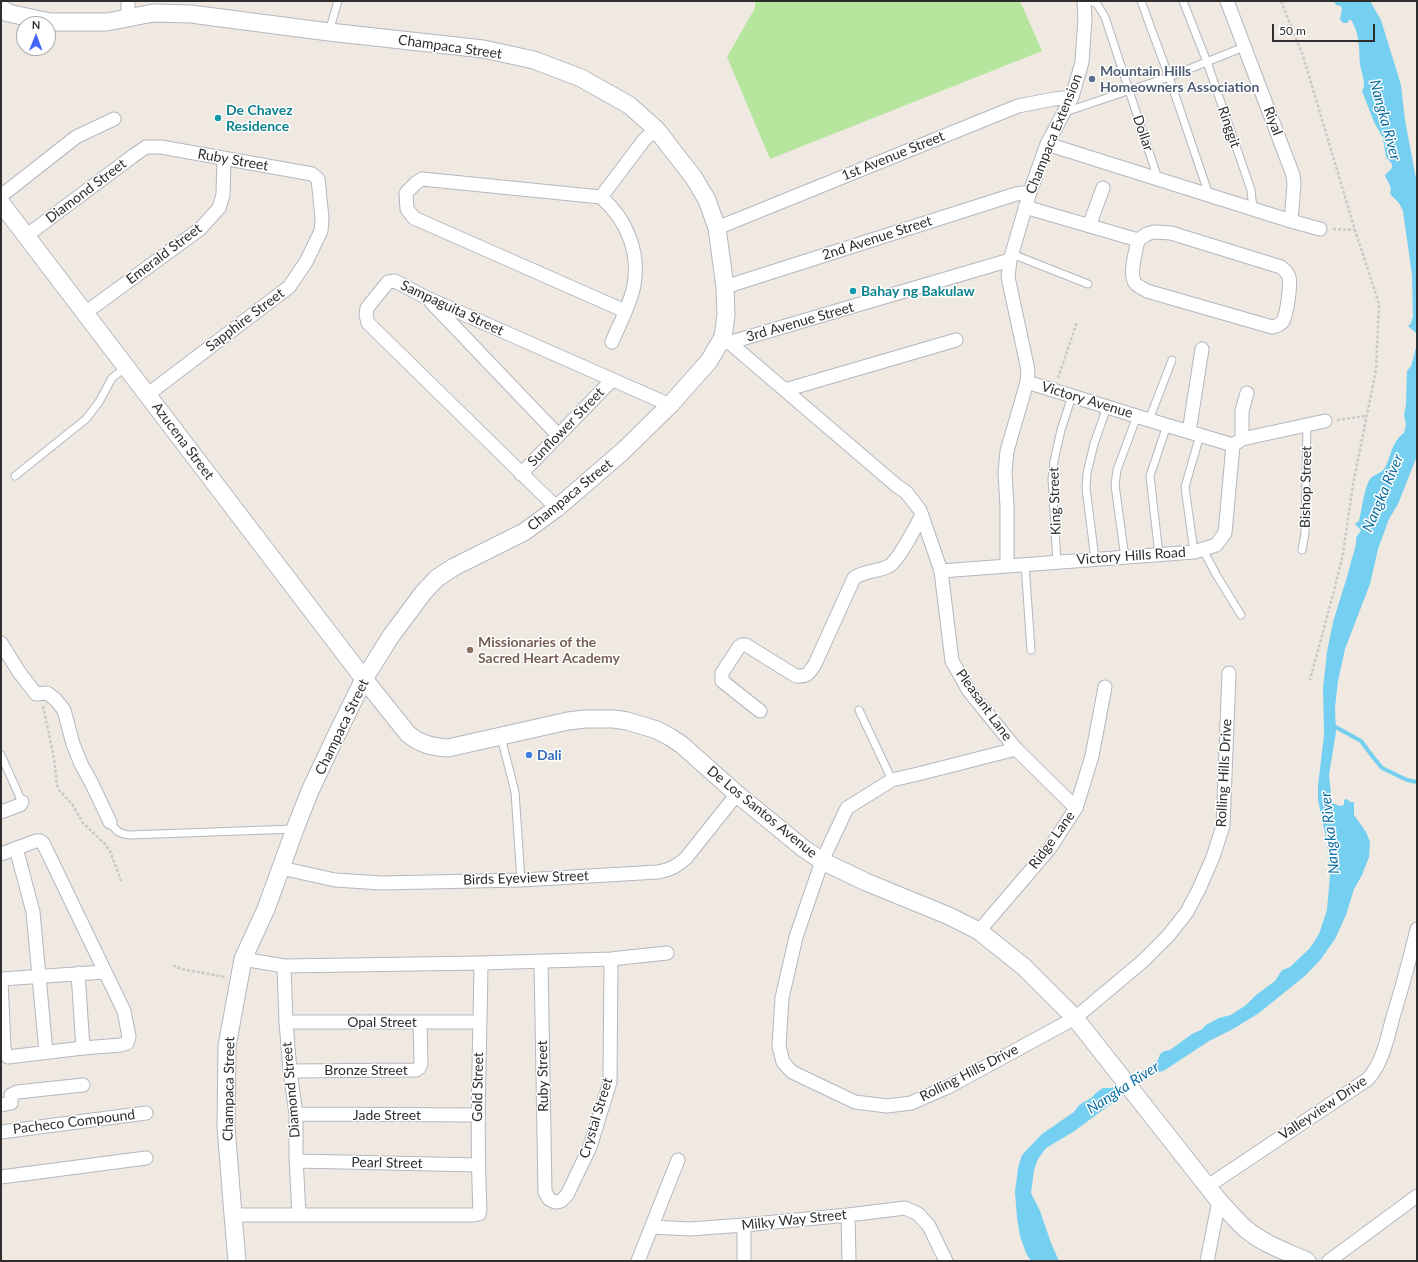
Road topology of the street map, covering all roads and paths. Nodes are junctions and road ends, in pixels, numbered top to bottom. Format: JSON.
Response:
{"nodes":[{"id":1,"x":128,"y":1,"type":"edge"},
{"id":2,"x":338,"y":1,"type":"edge"},
{"id":3,"x":1084,"y":1,"type":"edge"},
{"id":4,"x":1141,"y":1,"type":"edge"},
{"id":5,"x":1183,"y":1,"type":"edge"},
{"id":6,"x":1227,"y":1,"type":"edge"},
{"id":7,"x":1281,"y":1,"type":"edge"},
{"id":8,"x":1096,"y":2,"type":"edge"},
{"id":9,"x":3,"y":14,"type":"edge"},
{"id":10,"x":128,"y":18,"type":"junction"},
{"id":11,"x":329,"y":32,"type":"junction"},
{"id":12,"x":1244,"y":47,"type":"junction"},
{"id":13,"x":1207,"y":62,"type":"junction"},
{"id":14,"x":1169,"y":77,"type":"junction"},
{"id":15,"x":1129,"y":91,"type":"junction"},
{"id":16,"x":1072,"y":97,"type":"junction"},
{"id":17,"x":1064,"y":112,"type":"junction"},
{"id":18,"x":114,"y":119,"type":"dead end"},
{"id":19,"x":656,"y":129,"type":"junction"},
{"id":20,"x":1047,"y":144,"type":"junction"},
{"id":21,"x":146,"y":148,"type":"joint"},
{"id":22,"x":224,"y":158,"type":"junction"},
{"id":23,"x":1158,"y":179,"type":"junction"},
{"id":24,"x":318,"y":180,"type":"joint"},
{"id":25,"x":1103,"y":188,"type":"dead end"},
{"id":26,"x":1030,"y":192,"type":"junction"},
{"id":27,"x":1209,"y":195,"type":"junction"},
{"id":28,"x":1,"y":196,"type":"edge"},
{"id":29,"x":601,"y":197,"type":"junction"},
{"id":30,"x":1,"y":203,"type":"edge"},
{"id":31,"x":1025,"y":207,"type":"junction"},
{"id":32,"x":1253,"y":209,"type":"junction"},
{"id":33,"x":1291,"y":221,"type":"junction"},
{"id":34,"x":1089,"y":226,"type":"junction"},
{"id":35,"x":717,"y":228,"type":"junction"},
{"id":36,"x":1320,"y":228,"type":"joint"},
{"id":37,"x":1355,"y":230,"type":"junction"},
{"id":38,"x":26,"y":236,"type":"junction"},
{"id":39,"x":1138,"y":240,"type":"junction"},
{"id":40,"x":1011,"y":257,"type":"junction"},
{"id":41,"x":1088,"y":284,"type":"dead end"},
{"id":42,"x":725,"y":287,"type":"junction"},
{"id":43,"x":426,"y":297,"type":"junction"},
{"id":44,"x":625,"y":311,"type":"junction"},
{"id":45,"x":85,"y":313,"type":"junction"},
{"id":46,"x":1077,"y":322,"type":"dead end"},
{"id":47,"x":725,"y":340,"type":"junction"},
{"id":48,"x":956,"y":340,"type":"dead end"},
{"id":49,"x":612,"y":342,"type":"dead end"},
{"id":50,"x":1202,"y":349,"type":"dead end"},
{"id":51,"x":1172,"y":360,"type":"dead end"},
{"id":52,"x":126,"y":367,"type":"junction"},
{"id":53,"x":612,"y":380,"type":"junction"},
{"id":54,"x":1027,"y":382,"type":"junction"},
{"id":55,"x":785,"y":390,"type":"junction"},
{"id":56,"x":1054,"y":390,"type":"junction"},
{"id":57,"x":1247,"y":393,"type":"dead end"},
{"id":58,"x":147,"y":395,"type":"junction"},
{"id":59,"x":1072,"y":396,"type":"junction"},
{"id":60,"x":670,"y":405,"type":"junction"},
{"id":61,"x":1108,"y":407,"type":"junction"},
{"id":62,"x":1137,"y":416,"type":"junction"},
{"id":63,"x":1366,"y":416,"type":"junction"},
{"id":64,"x":1149,"y":420,"type":"junction"},
{"id":65,"x":1325,"y":421,"type":"joint"},
{"id":66,"x":1307,"y":424,"type":"junction"},
{"id":67,"x":1168,"y":425,"type":"junction"},
{"id":68,"x":558,"y":434,"type":"junction"},
{"id":69,"x":1195,"y":434,"type":"junction"},
{"id":70,"x":1238,"y":442,"type":"junction"},
{"id":71,"x":520,"y":474,"type":"junction"},
{"id":72,"x":16,"y":476,"type":"dead end"},
{"id":73,"x":557,"y":508,"type":"junction"},
{"id":74,"x":922,"y":515,"type":"junction"},
{"id":75,"x":1302,"y":550,"type":"dead end"},
{"id":76,"x":1199,"y":551,"type":"junction"},
{"id":77,"x":1159,"y":555,"type":"junction"},
{"id":78,"x":1125,"y":558,"type":"junction"},
{"id":79,"x":1095,"y":559,"type":"junction"},
{"id":80,"x":1057,"y":562,"type":"junction"},
{"id":81,"x":1025,"y":564,"type":"junction"},
{"id":82,"x":1007,"y":565,"type":"junction"},
{"id":83,"x":942,"y":571,"type":"junction"},
{"id":84,"x":1241,"y":615,"type":"dead end"},
{"id":85,"x":1,"y":643,"type":"edge"},
{"id":86,"x":1031,"y":650,"type":"dead end"},
{"id":87,"x":1229,"y":673,"type":"dead end"},
{"id":88,"x":364,"y":679,"type":"junction"},
{"id":89,"x":1310,"y":680,"type":"dead end"},
{"id":90,"x":1105,"y":687,"type":"dead end"},
{"id":91,"x":36,"y":694,"type":"junction"},
{"id":92,"x":859,"y":710,"type":"dead end"},
{"id":93,"x":760,"y":711,"type":"dead end"},
{"id":94,"x":501,"y":737,"type":"junction"},
{"id":95,"x":1016,"y":750,"type":"junction"},
{"id":96,"x":1,"y":755,"type":"edge"},
{"id":97,"x":892,"y":780,"type":"junction"},
{"id":98,"x":737,"y":794,"type":"junction"},
{"id":99,"x":22,"y":802,"type":"joint"},
{"id":100,"x":1076,"y":808,"type":"junction"},
{"id":101,"x":1,"y":812,"type":"edge"},
{"id":102,"x":110,"y":822,"type":"joint"},
{"id":103,"x":295,"y":829,"type":"junction"},
{"id":104,"x":16,"y":848,"type":"junction"},
{"id":105,"x":1,"y":854,"type":"edge"},
{"id":106,"x":822,"y":861,"type":"junction"},
{"id":107,"x":281,"y":868,"type":"junction"},
{"id":108,"x":521,"y":880,"type":"junction"},
{"id":109,"x":121,"y":881,"type":"dead end"},
{"id":110,"x":1417,"y":929,"type":"edge"},
{"id":111,"x":980,"y":931,"type":"junction"},
{"id":112,"x":667,"y":954,"type":"dead end"},
{"id":113,"x":243,"y":959,"type":"junction"},
{"id":114,"x":611,"y":959,"type":"junction"},
{"id":115,"x":541,"y":961,"type":"junction"},
{"id":116,"x":481,"y":964,"type":"junction"},
{"id":117,"x":173,"y":965,"type":"dead end"},
{"id":118,"x":284,"y":966,"type":"junction"},
{"id":119,"x":105,"y":972,"type":"junction"},
{"id":120,"x":78,"y":973,"type":"junction"},
{"id":121,"x":40,"y":976,"type":"junction"},
{"id":122,"x":239,"y":979,"type":"junction"},
{"id":123,"x":1,"y":980,"type":"edge"},
{"id":124,"x":1075,"y":1018,"type":"junction"},
{"id":125,"x":286,"y":1022,"type":"junction"},
{"id":126,"x":420,"y":1022,"type":"junction"},
{"id":127,"x":479,"y":1022,"type":"junction"},
{"id":128,"x":83,"y":1048,"type":"junction"},
{"id":129,"x":46,"y":1052,"type":"junction"},
{"id":130,"x":290,"y":1071,"type":"junction"},
{"id":131,"x":83,"y":1085,"type":"dead end"},
{"id":132,"x":1,"y":1105,"type":"edge"},
{"id":133,"x":146,"y":1113,"type":"dead end"},
{"id":134,"x":296,"y":1114,"type":"junction"},
{"id":135,"x":478,"y":1116,"type":"junction"},
{"id":136,"x":1,"y":1132,"type":"edge"},
{"id":137,"x":146,"y":1158,"type":"dead end"},
{"id":138,"x":678,"y":1160,"type":"dead end"},
{"id":139,"x":296,"y":1161,"type":"junction"},
{"id":140,"x":478,"y":1165,"type":"junction"},
{"id":141,"x":1,"y":1178,"type":"edge"},
{"id":142,"x":1208,"y":1186,"type":"junction"},
{"id":143,"x":545,"y":1192,"type":"joint"},
{"id":144,"x":1417,"y":1196,"type":"edge"},
{"id":145,"x":1219,"y":1201,"type":"junction"},
{"id":146,"x":232,"y":1214,"type":"junction"},
{"id":147,"x":299,"y":1215,"type":"junction"},
{"id":148,"x":848,"y":1215,"type":"junction"},
{"id":149,"x":744,"y":1226,"type":"junction"},
{"id":150,"x":652,"y":1227,"type":"junction"},
{"id":151,"x":237,"y":1261,"type":"edge"},
{"id":152,"x":638,"y":1261,"type":"edge"},
{"id":153,"x":744,"y":1261,"type":"edge"},
{"id":154,"x":849,"y":1261,"type":"edge"},
{"id":155,"x":946,"y":1261,"type":"edge"},
{"id":156,"x":1207,"y":1261,"type":"edge"},
{"id":157,"x":1307,"y":1261,"type":"edge"},
{"id":158,"x":1329,"y":1261,"type":"edge"}],
"edges":[{"from":1,"to":10,"type":"street"},
{"from":2,"to":11,"type":"lane"},
{"from":3,"to":16,"type":"street","name":"Champaca Extension"},
{"from":4,"to":14,"type":"lane"},
{"from":5,"to":13,"type":"lane","name":"Ringgit"},
{"from":6,"to":12,"type":"street","name":"Riyal"},
{"from":7,"to":37,"type":"path"},
{"from":8,"to":15,"type":"lane","name":"Dollar"},
{"from":9,"to":10,"type":"street","name":"Champaca Street"},
{"from":10,"to":11,"type":"street","name":"Champaca Street"},
{"from":11,"to":19,"type":"street","name":"Champaca Street"},
{"from":12,"to":13,"type":"lane"},
{"from":12,"to":33,"type":"street","name":"Riyal"},
{"from":13,"to":14,"type":"lane"},
{"from":13,"to":32,"type":"lane","name":"Ringgit"},
{"from":14,"to":15,"type":"lane"},
{"from":14,"to":27,"type":"lane"},
{"from":15,"to":17,"type":"lane"},
{"from":15,"to":23,"type":"lane","name":"Dollar"},
{"from":16,"to":17,"type":"street","name":"Champaca Extension"},
{"from":16,"to":35,"type":"street","name":"1st Avenue Street"},
{"from":17,"to":20,"type":"street","name":"Champaca Extension"},
{"from":18,"to":28,"type":"street"},
{"from":19,"to":29,"type":"street"},
{"from":19,"to":35,"type":"street","name":"Champaca Street"},
{"from":20,"to":23,"type":"street"},
{"from":20,"to":26,"type":"street","name":"Champaca Extension"},
{"from":21,"to":22,"type":"street","name":"Ruby Street"},
{"from":21,"to":38,"type":"street","name":"Diamond Street"},
{"from":22,"to":24,"type":"street","name":"Ruby Street"},
{"from":22,"to":45,"type":"street","name":"Emerald Street"},
{"from":23,"to":27,"type":"street"},
{"from":24,"to":58,"type":"street","name":"Sapphire Street"},
{"from":25,"to":34,"type":"street"},
{"from":26,"to":31,"type":"street","name":"Champaca Extension"},
{"from":26,"to":42,"type":"street","name":"2nd Avenue Street"},
{"from":27,"to":32,"type":"street"},
{"from":29,"to":44,"type":"street"},
{"from":29,"to":44,"type":"street"},
{"from":30,"to":38,"type":"street","name":"Azucena Street"},
{"from":31,"to":34,"type":"street"},
{"from":31,"to":40,"type":"street","name":"Champaca Extension"},
{"from":32,"to":33,"type":"street"},
{"from":33,"to":36,"type":"street"},
{"from":34,"to":39,"type":"street"},
{"from":35,"to":42,"type":"street","name":"Champaca Street"},
{"from":36,"to":37,"type":"path"},
{"from":37,"to":63,"type":"path"},
{"from":38,"to":45,"type":"street","name":"Azucena Street"},
{"from":39,"to":39,"type":"street"},
{"from":40,"to":41,"type":"lane"},
{"from":40,"to":47,"type":"street","name":"3rd Avenue Street"},
{"from":40,"to":54,"type":"street","name":"Champaca Extension"},
{"from":42,"to":47,"type":"street","name":"Champaca Street"},
{"from":43,"to":53,"type":"street","name":"Sampaguita Street"},
{"from":43,"to":68,"type":"street"},
{"from":43,"to":71,"type":"street","name":"Sampaguita Street"},
{"from":44,"to":49,"type":"street"},
{"from":45,"to":52,"type":"street","name":"Azucena Street"},
{"from":46,"to":56,"type":"path"},
{"from":47,"to":55,"type":"street"},
{"from":47,"to":60,"type":"street","name":"Champaca Street"},
{"from":48,"to":55,"type":"street"},
{"from":50,"to":69,"type":"street"},
{"from":51,"to":64,"type":"lane"},
{"from":52,"to":58,"type":"street","name":"Azucena Street"},
{"from":52,"to":72,"type":"lane"},
{"from":53,"to":60,"type":"street","name":"Sampaguita Street"},
{"from":53,"to":68,"type":"street","name":"Sunflower Street"},
{"from":54,"to":56,"type":"street","name":"Victory Avenue"},
{"from":54,"to":82,"type":"street","name":"Victory Avenue"},
{"from":55,"to":74,"type":"street"},
{"from":56,"to":59,"type":"street","name":"Victory Avenue"},
{"from":57,"to":70,"type":"street","name":"Victory Hills Road"},
{"from":58,"to":88,"type":"street","name":"Azucena Street"},
{"from":59,"to":61,"type":"street","name":"Victory Avenue"},
{"from":59,"to":80,"type":"lane","name":"King Street"},
{"from":60,"to":73,"type":"street","name":"Champaca Street"},
{"from":61,"to":62,"type":"street","name":"Victory Avenue"},
{"from":61,"to":79,"type":"lane"},
{"from":62,"to":64,"type":"street","name":"Victory Avenue"},
{"from":62,"to":78,"type":"lane"},
{"from":63,"to":65,"type":"path"},
{"from":63,"to":89,"type":"path"},
{"from":64,"to":67,"type":"street","name":"Victory Avenue"},
{"from":65,"to":66,"type":"street","name":"Victory Avenue"},
{"from":66,"to":70,"type":"street","name":"Victory Avenue"},
{"from":66,"to":75,"type":"lane","name":"Bishop Street"},
{"from":67,"to":69,"type":"street","name":"Victory Avenue"},
{"from":67,"to":77,"type":"lane"},
{"from":68,"to":71,"type":"street","name":"Sunflower Street"},
{"from":69,"to":70,"type":"street","name":"Victory Avenue"},
{"from":69,"to":76,"type":"lane"},
{"from":70,"to":76,"type":"street","name":"Victory Hills Road"},
{"from":71,"to":73,"type":"street","name":"Sampaguita Street"},
{"from":73,"to":88,"type":"street","name":"Champaca Street"},
{"from":74,"to":83,"type":"street"},
{"from":74,"to":93,"type":"street"},
{"from":76,"to":77,"type":"street","name":"Victory Hills Road"},
{"from":76,"to":84,"type":"lane"},
{"from":77,"to":78,"type":"street","name":"Victory Hills Road"},
{"from":78,"to":79,"type":"street","name":"Victory Hills Road"},
{"from":79,"to":80,"type":"street","name":"Victory Hills Road"},
{"from":80,"to":81,"type":"street","name":"Victory Hills Road"},
{"from":81,"to":82,"type":"street","name":"Victory Hills Road"},
{"from":81,"to":86,"type":"lane"},
{"from":82,"to":83,"type":"street","name":"Victory Hills Road"},
{"from":83,"to":95,"type":"street","name":"Pleasant Lane"},
{"from":85,"to":91,"type":"street"},
{"from":87,"to":124,"type":"street","name":"Rolling Hills Drive"},
{"from":88,"to":94,"type":"street","name":"De Los Santos Avenue"},
{"from":88,"to":103,"type":"street","name":"Champaca Street"},
{"from":90,"to":100,"type":"street","name":"Ridge Lane"},
{"from":91,"to":102,"type":"street"},
{"from":91,"to":109,"type":"path"},
{"from":92,"to":97,"type":"lane"},
{"from":94,"to":98,"type":"street","name":"De Los Santos Avenue"},
{"from":94,"to":108,"type":"lane"},
{"from":95,"to":97,"type":"street","name":"Rolling Hills Drive"},
{"from":95,"to":100,"type":"street"},
{"from":96,"to":99,"type":"lane"},
{"from":97,"to":106,"type":"street","name":"Rolling Hills Drive"},
{"from":98,"to":106,"type":"street","name":"De Los Santos Avenue"},
{"from":98,"to":108,"type":"street","name":"Birds Eyeview Street"},
{"from":99,"to":101,"type":"street"},
{"from":100,"to":111,"type":"street","name":"Ridge Lane"},
{"from":102,"to":103,"type":"lane"},
{"from":103,"to":107,"type":"street","name":"Champaca Street"},
{"from":104,"to":105,"type":"street"},
{"from":104,"to":119,"type":"street"},
{"from":104,"to":121,"type":"street"},
{"from":106,"to":111,"type":"street","name":"De Los Santos Avenue"},
{"from":106,"to":124,"type":"street","name":"Rolling Hills Drive"},
{"from":107,"to":108,"type":"street","name":"Birds Eyeview Street"},
{"from":107,"to":113,"type":"street","name":"Champaca Street"},
{"from":110,"to":142,"type":"street","name":"Valleyview Drive"},
{"from":111,"to":124,"type":"street","name":"De Los Santos Avenue"},
{"from":112,"to":114,"type":"street"},
{"from":113,"to":118,"type":"street"},
{"from":113,"to":122,"type":"street","name":"Champaca Street"},
{"from":114,"to":115,"type":"street"},
{"from":114,"to":143,"type":"street","name":"Crystal Street"},
{"from":115,"to":116,"type":"street"},
{"from":115,"to":143,"type":"street","name":"Ruby Street"},
{"from":116,"to":118,"type":"street"},
{"from":116,"to":127,"type":"street","name":"Gold Street"},
{"from":117,"to":122,"type":"path"},
{"from":118,"to":125,"type":"street","name":"Diamond Street"},
{"from":119,"to":120,"type":"street"},
{"from":119,"to":128,"type":"street"},
{"from":120,"to":121,"type":"street"},
{"from":120,"to":128,"type":"street"},
{"from":121,"to":123,"type":"street"},
{"from":121,"to":129,"type":"street"},
{"from":122,"to":146,"type":"street","name":"Champaca Street"},
{"from":123,"to":129,"type":"street"},
{"from":124,"to":142,"type":"street","name":"De Los Santos Avenue"},
{"from":125,"to":126,"type":"street","name":"Opal Street"},
{"from":125,"to":130,"type":"street","name":"Diamond Street"},
{"from":126,"to":127,"type":"street","name":"Opal Street"},
{"from":126,"to":130,"type":"street","name":"Bronze Street"},
{"from":127,"to":135,"type":"street","name":"Gold Street"},
{"from":128,"to":129,"type":"street"},
{"from":130,"to":134,"type":"street","name":"Diamond Street"},
{"from":131,"to":132,"type":"street"},
{"from":133,"to":136,"type":"street","name":"Pacheco Compound"},
{"from":134,"to":135,"type":"street","name":"Jade Street"},
{"from":134,"to":139,"type":"street","name":"Diamond Street"},
{"from":135,"to":140,"type":"street","name":"Gold Street"},
{"from":137,"to":141,"type":"street"},
{"from":138,"to":150,"type":"street"},
{"from":139,"to":140,"type":"street","name":"Pearl Street"},
{"from":139,"to":147,"type":"street","name":"Diamond Street"},
{"from":140,"to":147,"type":"street","name":"Gold Street"},
{"from":142,"to":145,"type":"street","name":"De Los Santos Avenue"},
{"from":144,"to":158,"type":"street"},
{"from":145,"to":156,"type":"street"},
{"from":145,"to":157,"type":"street","name":"De Los Santos Avenue"},
{"from":146,"to":147,"type":"street"},
{"from":146,"to":151,"type":"street","name":"Champaca Street"},
{"from":148,"to":149,"type":"street","name":"Milky Way Street"},
{"from":148,"to":154,"type":"street"},
{"from":148,"to":155,"type":"street","name":"Milky Way Street"},
{"from":149,"to":150,"type":"street","name":"Milky Way Street"},
{"from":149,"to":153,"type":"street"},
{"from":150,"to":152,"type":"street"}]}
